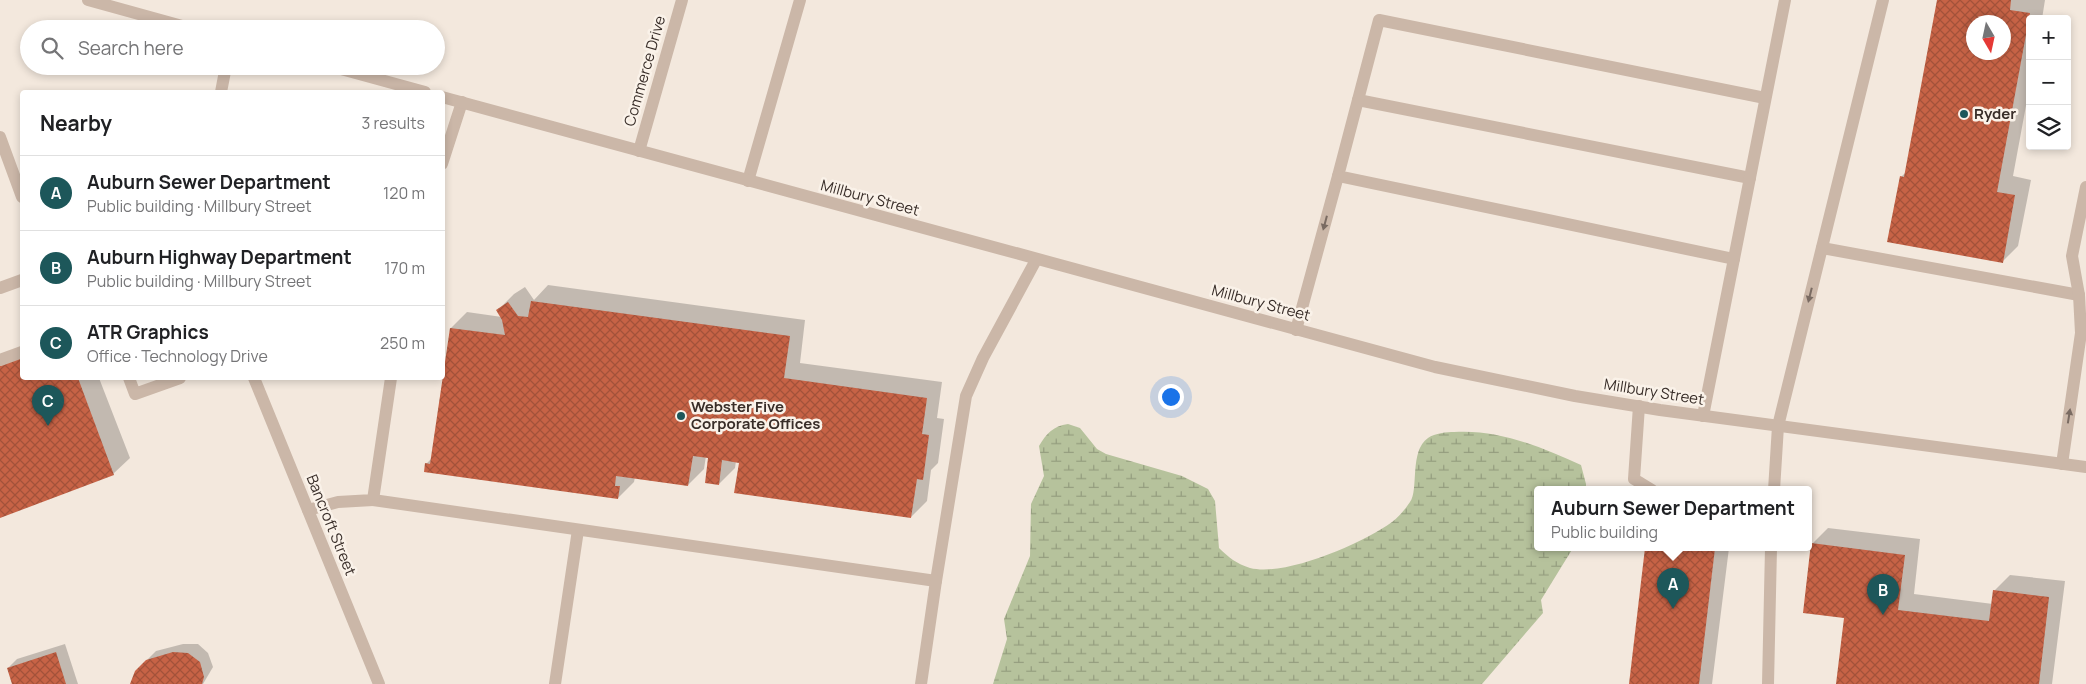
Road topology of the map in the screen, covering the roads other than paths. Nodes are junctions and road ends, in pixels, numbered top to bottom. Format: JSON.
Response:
{"nodes":[{"id":1,"x":88,"y":0,"type":"edge"},
{"id":2,"x":682,"y":0,"type":"edge"},
{"id":3,"x":800,"y":0,"type":"edge"},
{"id":4,"x":1785,"y":0,"type":"edge"},
{"id":5,"x":1883,"y":0,"type":"edge"},
{"id":6,"x":160,"y":20,"type":"edge"},
{"id":7,"x":224,"y":75,"type":"edge"},
{"id":8,"x":363,"y":75,"type":"edge"},
{"id":9,"x":221,"y":90,"type":"edge"},
{"id":10,"x":418,"y":90,"type":"edge"},
{"id":11,"x":445,"y":98,"type":"edge"},
{"id":12,"x":1765,"y":98,"type":"junction"},
{"id":13,"x":1358,"y":100,"type":"junction"},
{"id":14,"x":462,"y":102,"type":"junction"},
{"id":15,"x":0,"y":137,"type":"edge"},
{"id":16,"x":639,"y":151,"type":"junction"},
{"id":17,"x":445,"y":155,"type":"edge"},
{"id":18,"x":1338,"y":176,"type":"junction"},
{"id":19,"x":1750,"y":178,"type":"junction"},
{"id":20,"x":748,"y":181,"type":"junction"},
{"id":21,"x":2086,"y":187,"type":"edge"},
{"id":22,"x":20,"y":192,"type":"edge"},
{"id":23,"x":1822,"y":248,"type":"junction"},
{"id":24,"x":1734,"y":259,"type":"junction"},
{"id":25,"x":1036,"y":260,"type":"junction"},
{"id":26,"x":20,"y":281,"type":"edge"},
{"id":27,"x":0,"y":288,"type":"edge"},
{"id":28,"x":2079,"y":295,"type":"junction"},
{"id":29,"x":1296,"y":330,"type":"junction"},
{"id":30,"x":20,"y":353,"type":"edge"},
{"id":31,"x":0,"y":360,"type":"edge"},
{"id":32,"x":130,"y":380,"type":"edge"},
{"id":33,"x":174,"y":380,"type":"edge"},
{"id":34,"x":255,"y":380,"type":"edge"},
{"id":35,"x":391,"y":380,"type":"edge"},
{"id":36,"x":1638,"y":406,"type":"junction"},
{"id":37,"x":1703,"y":416,"type":"junction"},
{"id":38,"x":1778,"y":426,"type":"junction"},
{"id":39,"x":2062,"y":464,"type":"junction"},
{"id":40,"x":2086,"y":467,"type":"edge"},
{"id":41,"x":1645,"y":486,"type":"edge"},
{"id":42,"x":1774,"y":486,"type":"edge"},
{"id":43,"x":373,"y":500,"type":"junction"},
{"id":44,"x":308,"y":510,"type":"junction"},
{"id":45,"x":578,"y":530,"type":"junction"},
{"id":46,"x":1771,"y":551,"type":"edge"},
{"id":47,"x":936,"y":581,"type":"junction"},
{"id":48,"x":379,"y":684,"type":"edge"},
{"id":49,"x":555,"y":684,"type":"edge"},
{"id":50,"x":921,"y":684,"type":"edge"},
{"id":51,"x":1768,"y":684,"type":"edge"}],
"edges":[{"from":1,"to":6,"type":"street"},
{"from":2,"to":16,"type":"street","name":"Commerce Drive"},
{"from":3,"to":20,"type":"street"},
{"from":4,"to":12,"type":"street"},
{"from":5,"to":23,"type":"street"},
{"from":7,"to":9,"type":"street"},
{"from":8,"to":10,"type":"street"},
{"from":11,"to":14,"type":"street","name":"Millbury Street"},
{"from":12,"to":13,"type":"street"},
{"from":12,"to":19,"type":"street"},
{"from":13,"to":18,"type":"street"},
{"from":13,"to":19,"type":"street"},
{"from":14,"to":16,"type":"street","name":"Millbury Street"},
{"from":14,"to":17,"type":"street"},
{"from":15,"to":22,"type":"street"},
{"from":16,"to":20,"type":"street","name":"Millbury Street"},
{"from":18,"to":24,"type":"street"},
{"from":18,"to":29,"type":"street","one_way":true},
{"from":19,"to":24,"type":"street"},
{"from":20,"to":25,"type":"street","name":"Millbury Street"},
{"from":21,"to":28,"type":"street"},
{"from":23,"to":28,"type":"street"},
{"from":23,"to":38,"type":"street","one_way":true},
{"from":24,"to":37,"type":"street"},
{"from":25,"to":29,"type":"street","name":"Millbury Street"},
{"from":25,"to":47,"type":"street"},
{"from":26,"to":27,"type":"street"},
{"from":39,"to":28,"type":"street","one_way":true},
{"from":29,"to":36,"type":"street","name":"Millbury Street"},
{"from":30,"to":31,"type":"street"},
{"from":32,"to":33,"type":"street"},
{"from":34,"to":44,"type":"street","name":"Bancroft Street"},
{"from":35,"to":43,"type":"street"},
{"from":36,"to":37,"type":"street","name":"Millbury Street"},
{"from":36,"to":41,"type":"street"},
{"from":37,"to":38,"type":"street","name":"Millbury Street"},
{"from":38,"to":39,"type":"street","name":"Millbury Street"},
{"from":38,"to":42,"type":"street"},
{"from":39,"to":40,"type":"street","name":"Millbury Street"},
{"from":43,"to":44,"type":"street"},
{"from":43,"to":45,"type":"street"},
{"from":44,"to":48,"type":"street","name":"Bancroft Street"},
{"from":45,"to":47,"type":"street"},
{"from":45,"to":49,"type":"street"},
{"from":46,"to":51,"type":"street"},
{"from":47,"to":50,"type":"street"}]}
